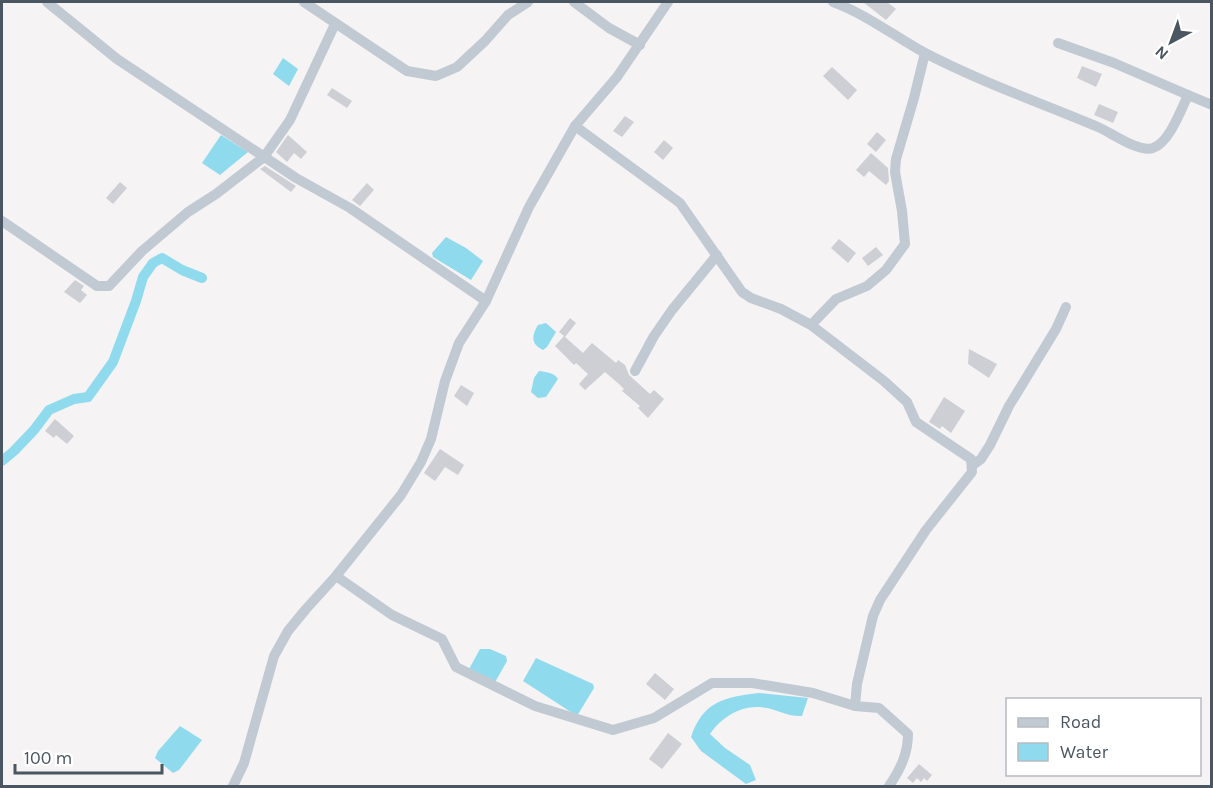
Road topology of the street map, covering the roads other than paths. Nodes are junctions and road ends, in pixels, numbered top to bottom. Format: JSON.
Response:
{"nodes":[{"id":1,"x":47,"y":2,"type":"edge"},
{"id":2,"x":304,"y":2,"type":"edge"},
{"id":3,"x":528,"y":2,"type":"edge"},
{"id":4,"x":574,"y":2,"type":"edge"},
{"id":5,"x":668,"y":2,"type":"edge"},
{"id":6,"x":833,"y":2,"type":"edge"},
{"id":7,"x":335,"y":24,"type":"junction"},
{"id":8,"x":1058,"y":44,"type":"dead end"},
{"id":9,"x":640,"y":45,"type":"junction"},
{"id":10,"x":925,"y":53,"type":"junction"},
{"id":11,"x":1188,"y":95,"type":"junction"},
{"id":12,"x":1212,"y":105,"type":"edge"},
{"id":13,"x":574,"y":126,"type":"junction"},
{"id":14,"x":264,"y":157,"type":"junction"},
{"id":15,"x":2,"y":222,"type":"edge"},
{"id":16,"x":717,"y":255,"type":"junction"},
{"id":17,"x":486,"y":301,"type":"junction"},
{"id":18,"x":1066,"y":307,"type":"dead end"},
{"id":19,"x":811,"y":325,"type":"junction"},
{"id":20,"x":635,"y":370,"type":"dead end"},
{"id":21,"x":973,"y":465,"type":"junction"},
{"id":22,"x":336,"y":576,"type":"junction"},
{"id":23,"x":855,"y":706,"type":"junction"},
{"id":24,"x":233,"y":786,"type":"edge"},
{"id":25,"x":889,"y":786,"type":"edge"}],
"edges":[{"from":1,"to":14,"type":"street"},
{"from":2,"to":7,"type":"street"},
{"from":3,"to":7,"type":"street"},
{"from":4,"to":9,"type":"street"},
{"from":5,"to":9,"type":"street"},
{"from":6,"to":10,"type":"street"},
{"from":7,"to":14,"type":"street"},
{"from":8,"to":11,"type":"street"},
{"from":9,"to":13,"type":"street"},
{"from":10,"to":11,"type":"street"},
{"from":10,"to":19,"type":"street"},
{"from":11,"to":12,"type":"street"},
{"from":13,"to":16,"type":"street"},
{"from":13,"to":17,"type":"street"},
{"from":14,"to":15,"type":"street"},
{"from":14,"to":17,"type":"street"},
{"from":16,"to":19,"type":"street"},
{"from":16,"to":20,"type":"street"},
{"from":17,"to":22,"type":"street"},
{"from":18,"to":21,"type":"street"},
{"from":19,"to":21,"type":"street"},
{"from":21,"to":23,"type":"street"},
{"from":22,"to":23,"type":"street"},
{"from":22,"to":24,"type":"street"},
{"from":23,"to":25,"type":"street"}]}
